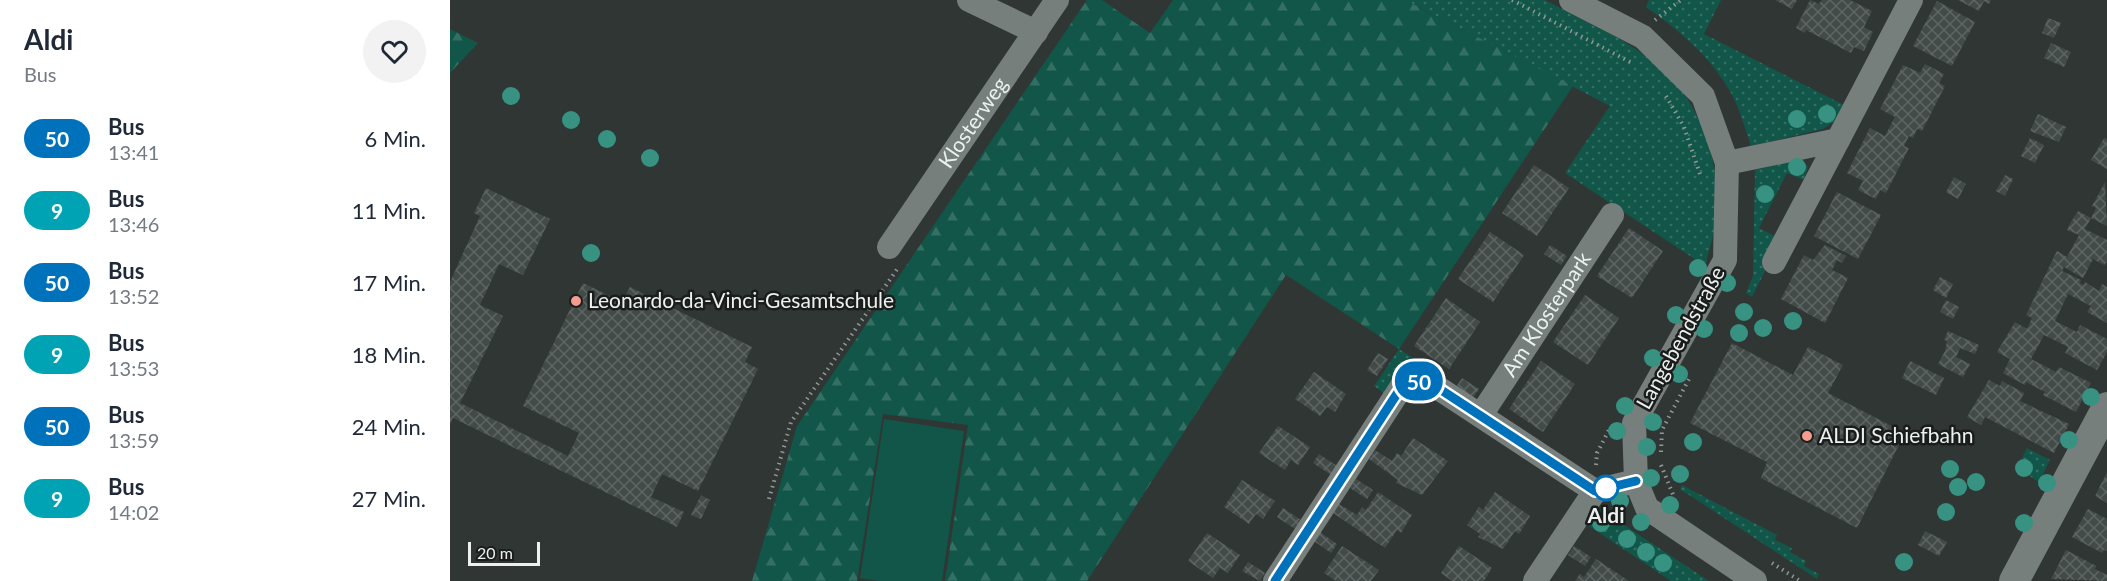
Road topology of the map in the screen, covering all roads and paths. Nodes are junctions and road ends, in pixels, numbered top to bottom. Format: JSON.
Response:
{"nodes":[{"id":1,"x":969,"y":0,"type":"edge"},
{"id":2,"x":1057,"y":0,"type":"edge"},
{"id":3,"x":1512,"y":0,"type":"edge"},
{"id":4,"x":1571,"y":0,"type":"edge"},
{"id":5,"x":1681,"y":0,"type":"edge"},
{"id":6,"x":1907,"y":2,"type":"edge"},
{"id":7,"x":1036,"y":32,"type":"junction"},
{"id":8,"x":1643,"y":37,"type":"junction"},
{"id":9,"x":1638,"y":66,"type":"dead end"},
{"id":10,"x":1664,"y":92,"type":"dead end"},
{"id":11,"x":1838,"y":140,"type":"junction"},
{"id":12,"x":1727,"y":163,"type":"junction"},
{"id":13,"x":1702,"y":183,"type":"dead end"},
{"id":14,"x":1612,"y":215,"type":"dead end"},
{"id":15,"x":894,"y":257,"type":"joint"},
{"id":16,"x":1774,"y":262,"type":"dead end"},
{"id":17,"x":2107,"y":406,"type":"edge"},
{"id":18,"x":1481,"y":416,"type":"junction"},
{"id":19,"x":1613,"y":422,"type":"dead end"},
{"id":20,"x":1636,"y":481,"type":"junction"},
{"id":21,"x":1595,"y":491,"type":"junction"},
{"id":22,"x":769,"y":499,"type":"dead end"},
{"id":23,"x":1275,"y":581,"type":"edge"},
{"id":24,"x":1535,"y":581,"type":"edge"},
{"id":25,"x":1755,"y":581,"type":"edge"},
{"id":26,"x":2014,"y":581,"type":"edge"}],
"edges":[{"from":1,"to":7,"type":"street"},
{"from":2,"to":7,"type":"street","name":"Klosterweg"},
{"from":3,"to":9,"type":"path"},
{"from":4,"to":8,"type":"street","name":"Langebendstraße"},
{"from":5,"to":8,"type":"path"},
{"from":6,"to":11,"type":"street"},
{"from":7,"to":15,"type":"street","name":"Klosterweg"},
{"from":8,"to":12,"type":"street","name":"Langebendstraße"},
{"from":10,"to":13,"type":"path"},
{"from":11,"to":12,"type":"street"},
{"from":11,"to":16,"type":"street"},
{"from":12,"to":20,"type":"street","name":"Langebendstraße"},
{"from":14,"to":18,"type":"street","name":"Am Klosterpark"},
{"from":15,"to":22,"type":"path"},
{"from":17,"to":26,"type":"street"},
{"from":18,"to":21,"type":"street"},
{"from":18,"to":23,"type":"street"},
{"from":19,"to":21,"type":"path"},
{"from":20,"to":21,"type":"street"},
{"from":20,"to":25,"type":"street","name":"Langebendstraße"},
{"from":21,"to":24,"type":"street"}]}
